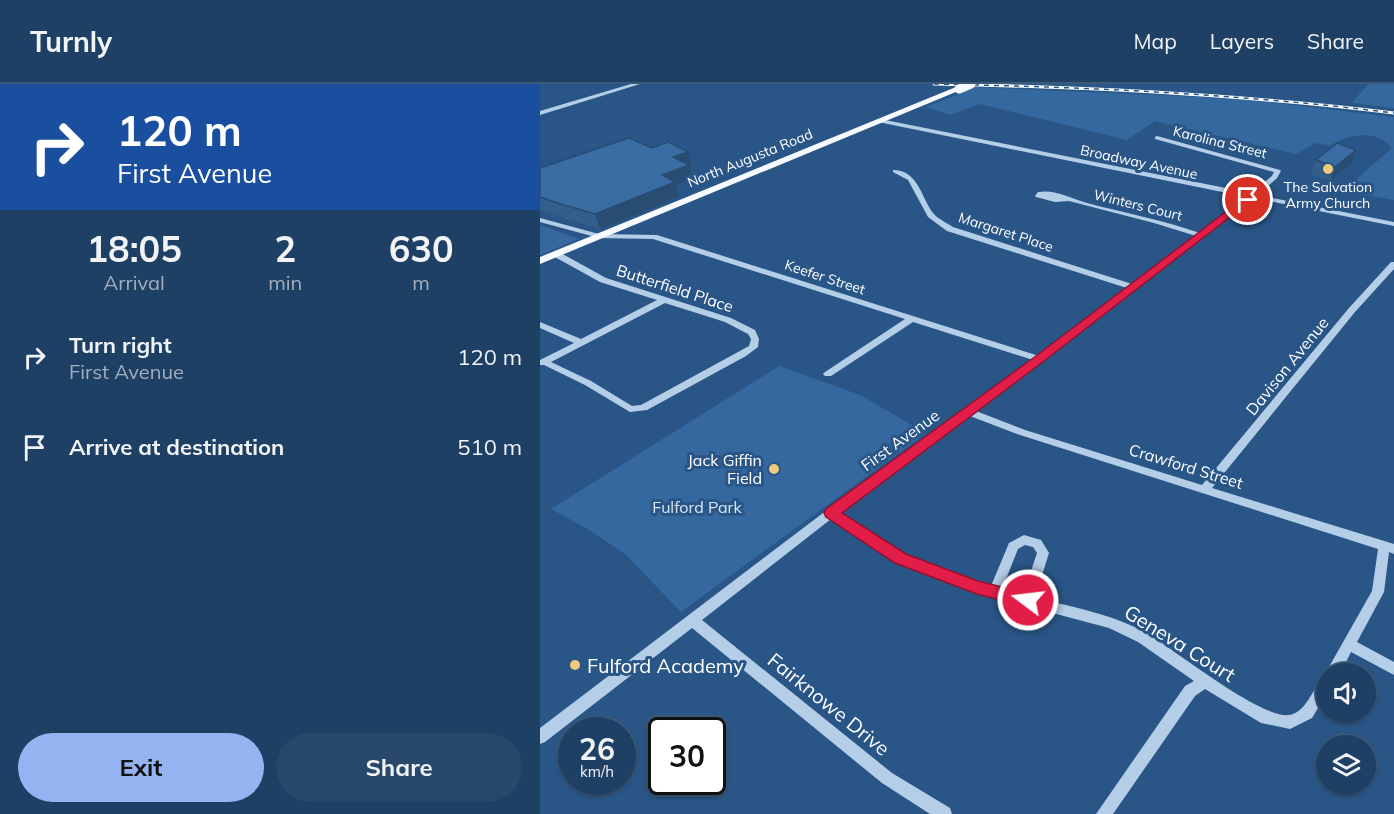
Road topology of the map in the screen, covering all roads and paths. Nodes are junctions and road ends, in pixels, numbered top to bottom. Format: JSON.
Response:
{"nodes":[{"id":1,"x":637,"y":84,"type":"edge"},
{"id":2,"x":972,"y":84,"type":"edge"},
{"id":3,"x":540,"y":113,"type":"edge"},
{"id":4,"x":880,"y":121,"type":"junction"},
{"id":5,"x":1158,"y":138,"type":"dead end"},
{"id":6,"x":1277,"y":170,"type":"joint"},
{"id":7,"x":895,"y":171,"type":"dead end"},
{"id":8,"x":1251,"y":196,"type":"junction"},
{"id":9,"x":1069,"y":200,"type":"dead end"},
{"id":10,"x":540,"y":220,"type":"edge"},
{"id":11,"x":1394,"y":224,"type":"edge"},
{"id":12,"x":1200,"y":235,"type":"junction"},
{"id":13,"x":599,"y":236,"type":"junction"},
{"id":14,"x":556,"y":255,"type":"junction"},
{"id":15,"x":540,"y":261,"type":"edge"},
{"id":16,"x":1394,"y":264,"type":"edge"},
{"id":17,"x":1133,"y":287,"type":"junction"},
{"id":18,"x":664,"y":300,"type":"junction"},
{"id":19,"x":911,"y":319,"type":"junction"},
{"id":20,"x":540,"y":325,"type":"edge"},
{"id":21,"x":582,"y":343,"type":"junction"},
{"id":22,"x":1040,"y":359,"type":"junction"},
{"id":23,"x":542,"y":363,"type":"edge"},
{"id":24,"x":828,"y":374,"type":"dead end"},
{"id":25,"x":969,"y":412,"type":"junction"},
{"id":26,"x":1205,"y":489,"type":"junction"},
{"id":27,"x":831,"y":513,"type":"junction"},
{"id":28,"x":1389,"y":548,"type":"edge"},
{"id":29,"x":994,"y":591,"type":"junction"},
{"id":30,"x":1028,"y":600,"type":"junction"},
{"id":31,"x":692,"y":620,"type":"junction"},
{"id":32,"x":1350,"y":645,"type":"junction"},
{"id":33,"x":1339,"y":663,"type":"edge"},
{"id":34,"x":1394,"y":669,"type":"edge"},
{"id":35,"x":1205,"y":681,"type":"junction"},
{"id":36,"x":1316,"y":699,"type":"edge"},
{"id":37,"x":540,"y":737,"type":"edge"},
{"id":38,"x":944,"y":814,"type":"edge"},
{"id":39,"x":1104,"y":814,"type":"edge"}],
"edges":[{"from":1,"to":3,"type":"street"},
{"from":2,"to":4,"type":"main road","name":"North Augusta Road","bridge":true},
{"from":4,"to":8,"type":"street","name":"Broadway Avenue"},
{"from":4,"to":13,"type":"main road","name":"North Augusta Road"},
{"from":5,"to":6,"type":"street","name":"Karolina Street"},
{"from":6,"to":8,"type":"street","name":"First Avenue"},
{"from":7,"to":17,"type":"street","name":"Margaret Place"},
{"from":8,"to":11,"type":"street","name":"Broadway Avenue"},
{"from":8,"to":12,"type":"street","name":"First Avenue"},
{"from":9,"to":12,"type":"street","name":"Winters Court"},
{"from":10,"to":13,"type":"street","name":"Keefer Street"},
{"from":12,"to":17,"type":"street","name":"First Avenue"},
{"from":13,"to":14,"type":"main road","name":"North Augusta Road"},
{"from":13,"to":19,"type":"street","name":"Keefer Street"},
{"from":14,"to":15,"type":"main road","name":"North Augusta Road"},
{"from":14,"to":18,"type":"street","name":"Butterfield Place"},
{"from":16,"to":26,"type":"street","name":"Davison Avenue"},
{"from":17,"to":22,"type":"street","name":"First Avenue"},
{"from":18,"to":21,"type":"street"},
{"from":18,"to":23,"type":"street","name":"Butterfield Place"},
{"from":19,"to":22,"type":"street","name":"Keefer Street"},
{"from":19,"to":24,"type":"street"},
{"from":20,"to":21,"type":"street"},
{"from":21,"to":23,"type":"street"},
{"from":22,"to":25,"type":"street","name":"First Avenue"},
{"from":25,"to":26,"type":"street","name":"Crawford Street"},
{"from":25,"to":27,"type":"street","name":"First Avenue"},
{"from":26,"to":28,"type":"street","name":"Crawford Street"},
{"from":27,"to":29,"type":"street","name":"Geneva Court"},
{"from":27,"to":31,"type":"street","name":"First Avenue"},
{"from":28,"to":32,"type":"street"},
{"from":29,"to":30,"type":"street","name":"Geneva Court"},
{"from":29,"to":30,"type":"street"},
{"from":30,"to":35,"type":"street","name":"Geneva Court"},
{"from":31,"to":37,"type":"street","name":"First Avenue"},
{"from":31,"to":38,"type":"street","name":"Fairknowe Drive"},
{"from":32,"to":33,"type":"street"},
{"from":32,"to":34,"type":"street"},
{"from":35,"to":36,"type":"street","name":"Geneva Court"},
{"from":35,"to":39,"type":"street"}]}
